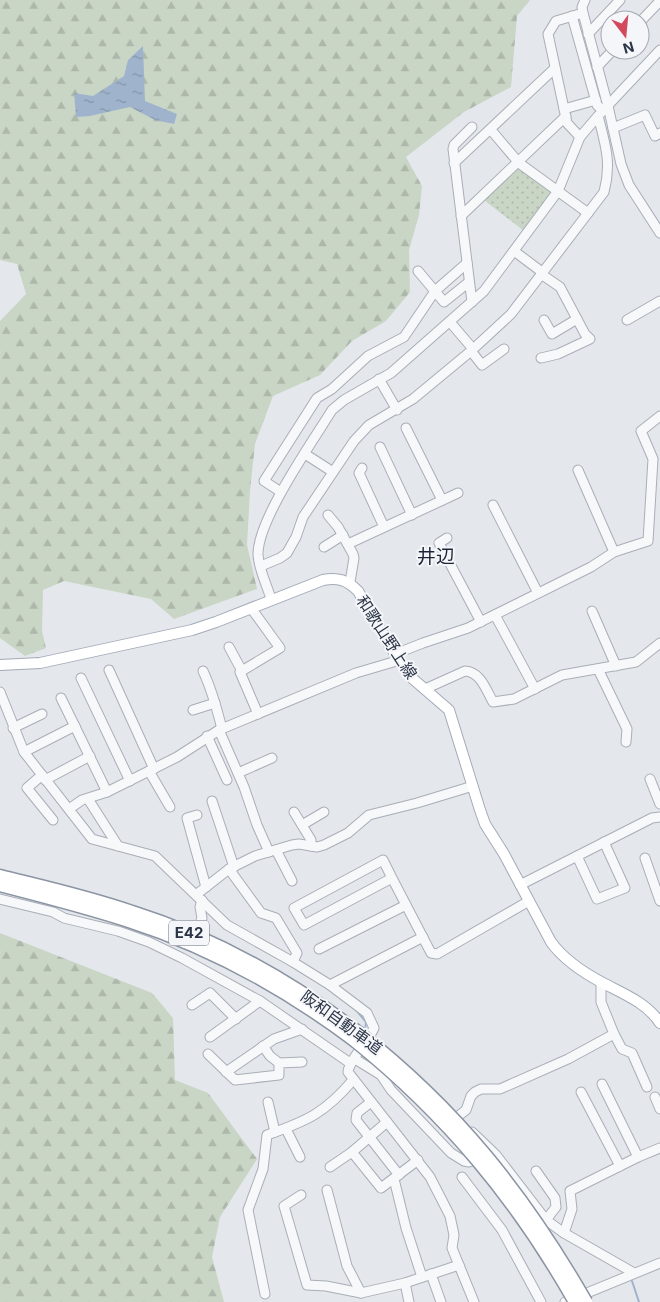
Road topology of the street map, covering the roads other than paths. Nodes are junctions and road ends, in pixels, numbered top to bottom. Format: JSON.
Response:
{"nodes":[{"id":1,"x":585,"y":0,"type":"edge"},
{"id":2,"x":620,"y":0,"type":"edge"},
{"id":3,"x":660,"y":1,"type":"edge"},
{"id":4,"x":650,"y":12,"type":"edge"},
{"id":5,"x":583,"y":13,"type":"junction"},
{"id":6,"x":572,"y":16,"type":"junction"},
{"id":7,"x":588,"y":34,"type":"junction"},
{"id":8,"x":660,"y":50,"type":"edge"},
{"id":9,"x":604,"y":60,"type":"edge"},
{"id":10,"x":597,"y":67,"type":"junction"},
{"id":11,"x":555,"y":68,"type":"junction"},
{"id":12,"x":596,"y":100,"type":"junction"},
{"id":13,"x":603,"y":111,"type":"junction"},
{"id":14,"x":565,"y":113,"type":"junction"},
{"id":15,"x":472,"y":127,"type":"dead end"},
{"id":16,"x":613,"y":128,"type":"junction"},
{"id":17,"x":491,"y":130,"type":"junction"},
{"id":18,"x":660,"y":133,"type":"edge"},
{"id":19,"x":580,"y":138,"type":"junction"},
{"id":20,"x":519,"y":162,"type":"junction"},
{"id":21,"x":454,"y":163,"type":"junction"},
{"id":22,"x":558,"y":191,"type":"junction"},
{"id":23,"x":588,"y":213,"type":"junction"},
{"id":24,"x":461,"y":216,"type":"junction"},
{"id":25,"x":660,"y":233,"type":"edge"},
{"id":26,"x":514,"y":251,"type":"junction"},
{"id":27,"x":467,"y":263,"type":"junction"},
{"id":28,"x":418,"y":271,"type":"dead end"},
{"id":29,"x":542,"y":273,"type":"junction"},
{"id":30,"x":469,"y":282,"type":"junction"},
{"id":31,"x":435,"y":291,"type":"junction"},
{"id":32,"x":472,"y":302,"type":"junction"},
{"id":33,"x":660,"y":302,"type":"edge"},
{"id":34,"x":577,"y":319,"type":"junction"},
{"id":35,"x":544,"y":320,"type":"dead end"},
{"id":36,"x":627,"y":320,"type":"dead end"},
{"id":37,"x":450,"y":322,"type":"junction"},
{"id":38,"x":404,"y":337,"type":"junction"},
{"id":39,"x":504,"y":349,"type":"dead end"},
{"id":40,"x":472,"y":350,"type":"junction"},
{"id":41,"x":416,"y":351,"type":"junction"},
{"id":42,"x":541,"y":358,"type":"dead end"},
{"id":43,"x":379,"y":380,"type":"junction"},
{"id":44,"x":332,"y":389,"type":"junction"},
{"id":45,"x":340,"y":403,"type":"junction"},
{"id":46,"x":397,"y":410,"type":"junction"},
{"id":47,"x":660,"y":416,"type":"edge"},
{"id":48,"x":406,"y":428,"type":"dead end"},
{"id":49,"x":380,"y":447,"type":"dead end"},
{"id":50,"x":305,"y":454,"type":"junction"},
{"id":51,"x":362,"y":468,"type":"dead end"},
{"id":52,"x":578,"y":470,"type":"dead end"},
{"id":53,"x":332,"y":472,"type":"junction"},
{"id":54,"x":281,"y":492,"type":"junction"},
{"id":55,"x":458,"y":494,"type":"dead end"},
{"id":56,"x":442,"y":500,"type":"junction"},
{"id":57,"x":493,"y":505,"type":"dead end"},
{"id":58,"x":412,"y":514,"type":"junction"},
{"id":59,"x":328,"y":515,"type":"dead end"},
{"id":60,"x":384,"y":527,"type":"junction"},
{"id":61,"x":343,"y":535,"type":"junction"},
{"id":62,"x":447,"y":538,"type":"dead end"},
{"id":63,"x":348,"y":544,"type":"junction"},
{"id":64,"x":324,"y":546,"type":"dead end"},
{"id":65,"x":614,"y":552,"type":"junction"},
{"id":66,"x":261,"y":566,"type":"junction"},
{"id":67,"x":350,"y":582,"type":"junction"},
{"id":68,"x":538,"y":593,"type":"junction"},
{"id":69,"x":271,"y":599,"type":"junction"},
{"id":70,"x":251,"y":608,"type":"junction"},
{"id":71,"x":592,"y":611,"type":"dead end"},
{"id":72,"x":495,"y":614,"type":"junction"},
{"id":73,"x":481,"y":622,"type":"junction"},
{"id":74,"x":660,"y":643,"type":"edge"},
{"id":75,"x":229,"y":647,"type":"dead end"},
{"id":76,"x":398,"y":657,"type":"junction"},
{"id":77,"x":0,"y":665,"type":"edge"},
{"id":78,"x":616,"y":666,"type":"junction"},
{"id":79,"x":598,"y":669,"type":"junction"},
{"id":80,"x":109,"y":670,"type":"dead end"},
{"id":81,"x":203,"y":671,"type":"dead end"},
{"id":82,"x":242,"y":671,"type":"junction"},
{"id":83,"x":81,"y":678,"type":"dead end"},
{"id":84,"x":425,"y":689,"type":"junction"},
{"id":85,"x":535,"y":689,"type":"junction"},
{"id":86,"x":0,"y":692,"type":"edge"},
{"id":87,"x":61,"y":698,"type":"dead end"},
{"id":88,"x":214,"y":703,"type":"junction"},
{"id":89,"x":193,"y":710,"type":"dead end"},
{"id":90,"x":42,"y":714,"type":"dead end"},
{"id":91,"x":258,"y":714,"type":"junction"},
{"id":92,"x":75,"y":726,"type":"junction"},
{"id":93,"x":13,"y":728,"type":"junction"},
{"id":94,"x":220,"y":729,"type":"junction"},
{"id":95,"x":208,"y":736,"type":"junction"},
{"id":96,"x":626,"y":742,"type":"dead end"},
{"id":97,"x":24,"y":752,"type":"junction"},
{"id":98,"x":90,"y":756,"type":"junction"},
{"id":99,"x":272,"y":758,"type":"dead end"},
{"id":100,"x":151,"y":770,"type":"junction"},
{"id":101,"x":238,"y":773,"type":"junction"},
{"id":102,"x":44,"y":778,"type":"junction"},
{"id":103,"x":650,"y":778,"type":"dead end"},
{"id":104,"x":227,"y":780,"type":"dead end"},
{"id":105,"x":130,"y":781,"type":"junction"},
{"id":106,"x":473,"y":786,"type":"junction"},
{"id":107,"x":107,"y":792,"type":"junction"},
{"id":108,"x":88,"y":798,"type":"junction"},
{"id":109,"x":212,"y":801,"type":"dead end"},
{"id":110,"x":660,"y":804,"type":"edge"},
{"id":111,"x":170,"y":808,"type":"dead end"},
{"id":112,"x":69,"y":809,"type":"junction"},
{"id":113,"x":294,"y":812,"type":"dead end"},
{"id":114,"x":324,"y":812,"type":"dead end"},
{"id":115,"x":197,"y":815,"type":"dead end"},
{"id":116,"x":660,"y":817,"type":"edge"},
{"id":117,"x":54,"y":820,"type":"dead end"},
{"id":118,"x":302,"y":825,"type":"junction"},
{"id":119,"x":604,"y":842,"type":"junction"},
{"id":120,"x":118,"y":846,"type":"junction"},
{"id":121,"x":311,"y":846,"type":"junction"},
{"id":122,"x":273,"y":851,"type":"junction"},
{"id":123,"x":577,"y":856,"type":"junction"},
{"id":124,"x":645,"y":858,"type":"dead end"},
{"id":125,"x":232,"y":868,"type":"junction"},
{"id":126,"x":0,"y":876,"type":"edge"},
{"id":127,"x":392,"y":878,"type":"junction"},
{"id":128,"x":292,"y":880,"type":"dead end"},
{"id":129,"x":520,"y":884,"type":"junction"},
{"id":130,"x":0,"y":885,"type":"edge"},
{"id":131,"x":206,"y":887,"type":"junction"},
{"id":132,"x":0,"y":899,"type":"edge"},
{"id":133,"x":200,"y":900,"type":"junction"},
{"id":134,"x":530,"y":901,"type":"junction"},
{"id":135,"x":660,"y":902,"type":"edge"},
{"id":136,"x":406,"y":905,"type":"junction"},
{"id":137,"x":198,"y":928,"type":"dead end"},
{"id":138,"x":423,"y":937,"type":"junction"},
{"id":139,"x":319,"y":949,"type":"dead end"},
{"id":140,"x":293,"y":962,"type":"junction"},
{"id":141,"x":601,"y":982,"type":"junction"},
{"id":142,"x":330,"y":986,"type":"junction"},
{"id":143,"x":260,"y":1001,"type":"junction"},
{"id":144,"x":192,"y":1005,"type":"dead end"},
{"id":145,"x":236,"y":1019,"type":"junction"},
{"id":146,"x":659,"y":1021,"type":"edge"},
{"id":147,"x":302,"y":1029,"type":"junction"},
{"id":148,"x":614,"y":1034,"type":"junction"},
{"id":149,"x":361,"y":1036,"type":"junction"},
{"id":150,"x":210,"y":1037,"type":"dead end"},
{"id":151,"x":263,"y":1046,"type":"junction"},
{"id":152,"x":208,"y":1054,"type":"dead end"},
{"id":153,"x":352,"y":1061,"type":"junction"},
{"id":154,"x":302,"y":1062,"type":"dead end"},
{"id":155,"x":279,"y":1063,"type":"junction"},
{"id":156,"x":226,"y":1072,"type":"junction"},
{"id":157,"x":353,"y":1080,"type":"junction"},
{"id":158,"x":602,"y":1084,"type":"dead end"},
{"id":159,"x":647,"y":1087,"type":"dead end"},
{"id":160,"x":581,"y":1092,"type":"dead end"},
{"id":161,"x":654,"y":1097,"type":"dead end"},
{"id":162,"x":268,"y":1102,"type":"dead end"},
{"id":163,"x":371,"y":1102,"type":"junction"},
{"id":164,"x":660,"y":1109,"type":"edge"},
{"id":165,"x":457,"y":1117,"type":"junction"},
{"id":166,"x":387,"y":1122,"type":"junction"},
{"id":167,"x":286,"y":1128,"type":"junction"},
{"id":168,"x":275,"y":1132,"type":"junction"},
{"id":169,"x":369,"y":1138,"type":"junction"},
{"id":170,"x":660,"y":1148,"type":"edge"},
{"id":171,"x":352,"y":1152,"type":"junction"},
{"id":172,"x":496,"y":1155,"type":"junction"},
{"id":173,"x":300,"y":1157,"type":"dead end"},
{"id":174,"x":638,"y":1158,"type":"junction"},
{"id":175,"x":418,"y":1160,"type":"junction"},
{"id":176,"x":620,"y":1166,"type":"junction"},
{"id":177,"x":330,"y":1167,"type":"dead end"},
{"id":178,"x":536,"y":1171,"type":"dead end"},
{"id":179,"x":462,"y":1176,"type":"dead end"},
{"id":180,"x":397,"y":1177,"type":"junction"},
{"id":181,"x":326,"y":1190,"type":"dead end"},
{"id":182,"x":301,"y":1195,"type":"dead end"},
{"id":183,"x":546,"y":1220,"type":"junction"},
{"id":184,"x":564,"y":1233,"type":"junction"},
{"id":185,"x":660,"y":1263,"type":"edge"},
{"id":186,"x":459,"y":1265,"type":"junction"},
{"id":187,"x":634,"y":1273,"type":"junction"},
{"id":188,"x":427,"y":1276,"type":"junction"},
{"id":189,"x":404,"y":1283,"type":"junction"},
{"id":190,"x":361,"y":1293,"type":"junction"},
{"id":191,"x":265,"y":1294,"type":"dead end"},
{"id":192,"x":409,"y":1302,"type":"edge"},
{"id":193,"x":441,"y":1302,"type":"edge"},
{"id":194,"x":474,"y":1302,"type":"edge"},
{"id":195,"x":540,"y":1302,"type":"edge"},
{"id":196,"x":565,"y":1302,"type":"edge"},
{"id":197,"x":575,"y":1302,"type":"edge"},
{"id":198,"x":586,"y":1302,"type":"edge"}],
"edges":[{"from":1,"to":5,"type":"street"},
{"from":2,"to":7,"type":"street"},
{"from":3,"to":4,"type":"street"},
{"from":5,"to":6,"type":"street"},
{"from":5,"to":7,"type":"street"},
{"from":6,"to":11,"type":"street"},
{"from":6,"to":12,"type":"street"},
{"from":7,"to":10,"type":"street"},
{"from":8,"to":13,"type":"street"},
{"from":9,"to":10,"type":"street"},
{"from":10,"to":13,"type":"street"},
{"from":11,"to":14,"type":"street"},
{"from":11,"to":17,"type":"street"},
{"from":12,"to":13,"type":"street"},
{"from":12,"to":14,"type":"street"},
{"from":13,"to":16,"type":"street"},
{"from":13,"to":19,"type":"street"},
{"from":13,"to":23,"type":"street"},
{"from":14,"to":19,"type":"street"},
{"from":14,"to":20,"type":"street"},
{"from":15,"to":21,"type":"street"},
{"from":16,"to":18,"type":"street"},
{"from":16,"to":25,"type":"street"},
{"from":17,"to":20,"type":"street"},
{"from":17,"to":21,"type":"street"},
{"from":19,"to":22,"type":"street"},
{"from":20,"to":22,"type":"street"},
{"from":20,"to":24,"type":"street"},
{"from":21,"to":24,"type":"street"},
{"from":22,"to":23,"type":"street"},
{"from":22,"to":26,"type":"street"},
{"from":23,"to":29,"type":"street"},
{"from":24,"to":27,"type":"street"},
{"from":26,"to":29,"type":"street"},
{"from":26,"to":32,"type":"street"},
{"from":27,"to":30,"type":"street"},
{"from":27,"to":31,"type":"street"},
{"from":28,"to":31,"type":"street"},
{"from":29,"to":34,"type":"street"},
{"from":29,"to":40,"type":"street"},
{"from":30,"to":31,"type":"street"},
{"from":30,"to":32,"type":"street"},
{"from":31,"to":38,"type":"street"},
{"from":32,"to":37,"type":"street"},
{"from":33,"to":36,"type":"street"},
{"from":34,"to":35,"type":"street"},
{"from":34,"to":42,"type":"street"},
{"from":37,"to":40,"type":"street"},
{"from":37,"to":41,"type":"street"},
{"from":38,"to":41,"type":"street"},
{"from":38,"to":44,"type":"street"},
{"from":39,"to":40,"type":"street"},
{"from":40,"to":46,"type":"street"},
{"from":41,"to":43,"type":"street"},
{"from":43,"to":45,"type":"street"},
{"from":43,"to":46,"type":"street"},
{"from":44,"to":45,"type":"street"},
{"from":44,"to":54,"type":"street"},
{"from":45,"to":50,"type":"street"},
{"from":46,"to":53,"type":"street"},
{"from":47,"to":65,"type":"street"},
{"from":48,"to":56,"type":"street"},
{"from":49,"to":58,"type":"street"},
{"from":50,"to":53,"type":"street"},
{"from":50,"to":54,"type":"street"},
{"from":51,"to":60,"type":"street"},
{"from":52,"to":65,"type":"street"},
{"from":53,"to":66,"type":"street"},
{"from":54,"to":66,"type":"street"},
{"from":55,"to":56,"type":"street"},
{"from":56,"to":58,"type":"street"},
{"from":57,"to":68,"type":"street"},
{"from":58,"to":60,"type":"street"},
{"from":59,"to":61,"type":"street"},
{"from":60,"to":63,"type":"street"},
{"from":61,"to":63,"type":"street"},
{"from":61,"to":64,"type":"street"},
{"from":62,"to":73,"type":"street"},
{"from":63,"to":67,"type":"street"},
{"from":65,"to":68,"type":"street"},
{"from":66,"to":69,"type":"street"},
{"from":67,"to":69,"type":"main road","name":"和歌山野上線"},
{"from":67,"to":76,"type":"main road","name":"和歌山野上線"},
{"from":68,"to":72,"type":"street"},
{"from":69,"to":70,"type":"main road","name":"和歌山野上線"},
{"from":70,"to":77,"type":"main road","name":"和歌山野上線"},
{"from":70,"to":82,"type":"street"},
{"from":71,"to":78,"type":"street"},
{"from":72,"to":73,"type":"street"},
{"from":72,"to":85,"type":"street"},
{"from":73,"to":76,"type":"street"},
{"from":74,"to":78,"type":"street"},
{"from":75,"to":82,"type":"street"},
{"from":76,"to":84,"type":"main road","name":"和歌山野上線"},
{"from":76,"to":91,"type":"street"},
{"from":78,"to":79,"type":"street"},
{"from":79,"to":85,"type":"street"},
{"from":79,"to":96,"type":"street"},
{"from":80,"to":100,"type":"street"},
{"from":81,"to":88,"type":"street"},
{"from":82,"to":91,"type":"street"},
{"from":83,"to":105,"type":"street"},
{"from":84,"to":85,"type":"street"},
{"from":84,"to":106,"type":"main road","name":"和歌山野上線"},
{"from":86,"to":93,"type":"street"},
{"from":87,"to":92,"type":"street"},
{"from":88,"to":89,"type":"street"},
{"from":88,"to":94,"type":"street"},
{"from":90,"to":93,"type":"street"},
{"from":91,"to":94,"type":"street"},
{"from":92,"to":97,"type":"street"},
{"from":92,"to":98,"type":"street"},
{"from":93,"to":97,"type":"street"},
{"from":94,"to":95,"type":"street"},
{"from":94,"to":101,"type":"street"},
{"from":95,"to":100,"type":"street"},
{"from":95,"to":104,"type":"street"},
{"from":97,"to":102,"type":"street"},
{"from":98,"to":102,"type":"street"},
{"from":98,"to":107,"type":"street"},
{"from":99,"to":101,"type":"street"},
{"from":100,"to":105,"type":"street"},
{"from":100,"to":111,"type":"street"},
{"from":101,"to":122,"type":"street"},
{"from":102,"to":112,"type":"street"},
{"from":102,"to":117,"type":"street"},
{"from":103,"to":110,"type":"street"},
{"from":105,"to":107,"type":"street"},
{"from":106,"to":121,"type":"street"},
{"from":106,"to":129,"type":"main road","name":"和歌山野上線"},
{"from":107,"to":108,"type":"street"},
{"from":108,"to":112,"type":"street"},
{"from":108,"to":120,"type":"street"},
{"from":109,"to":125,"type":"street"},
{"from":112,"to":120,"type":"street"},
{"from":113,"to":118,"type":"street"},
{"from":114,"to":118,"type":"street"},
{"from":115,"to":131,"type":"street"},
{"from":116,"to":119,"type":"street"},
{"from":118,"to":121,"type":"street"},
{"from":119,"to":123,"type":"street"},
{"from":119,"to":123,"type":"street"},
{"from":120,"to":133,"type":"street"},
{"from":121,"to":122,"type":"street"},
{"from":122,"to":125,"type":"street"},
{"from":122,"to":128,"type":"street"},
{"from":123,"to":129,"type":"street"},
{"from":124,"to":135,"type":"street"},
{"from":125,"to":131,"type":"street"},
{"from":125,"to":140,"type":"street"},
{"from":126,"to":149,"type":"highway","name":"阪和自動車道","number":"E42"},
{"from":127,"to":127,"type":"street"},
{"from":127,"to":136,"type":"street"},
{"from":129,"to":134,"type":"main road","name":"和歌山野上線"},
{"from":130,"to":149,"type":"highway","name":"阪和自動車道","number":"E42"},
{"from":131,"to":133,"type":"street"},
{"from":132,"to":143,"type":"street"},
{"from":133,"to":137,"type":"street"},
{"from":133,"to":140,"type":"street"},
{"from":134,"to":138,"type":"street"},
{"from":134,"to":141,"type":"main road","name":"和歌山野上線"},
{"from":136,"to":138,"type":"street"},
{"from":136,"to":139,"type":"street"},
{"from":138,"to":142,"type":"street"},
{"from":140,"to":142,"type":"street"},
{"from":141,"to":146,"type":"main road","name":"和歌山野上線"},
{"from":141,"to":148,"type":"street"},
{"from":142,"to":149,"type":"street"},
{"from":143,"to":145,"type":"street"},
{"from":143,"to":147,"type":"street"},
{"from":144,"to":145,"type":"street"},
{"from":145,"to":150,"type":"street"},
{"from":147,"to":151,"type":"street"},
{"from":147,"to":153,"type":"street"},
{"from":148,"to":159,"type":"street"},
{"from":148,"to":165,"type":"street"},
{"from":149,"to":153,"type":"street"},
{"from":149,"to":165,"type":"street"},
{"from":149,"to":197,"type":"highway","name":"阪和自動車道","number":"E42","bridge":true},
{"from":149,"to":198,"type":"highway","name":"阪和自動車道","number":"E42","bridge":true},
{"from":151,"to":155,"type":"street"},
{"from":151,"to":156,"type":"street"},
{"from":152,"to":156,"type":"street"},
{"from":153,"to":157,"type":"street"},
{"from":153,"to":172,"type":"street"},
{"from":154,"to":155,"type":"street"},
{"from":155,"to":156,"type":"street"},
{"from":157,"to":163,"type":"street"},
{"from":157,"to":167,"type":"street"},
{"from":158,"to":174,"type":"street"},
{"from":160,"to":176,"type":"street"},
{"from":161,"to":164,"type":"street"},
{"from":162,"to":168,"type":"street"},
{"from":163,"to":166,"type":"street"},
{"from":163,"to":169,"type":"street"},
{"from":165,"to":172,"type":"street"},
{"from":166,"to":169,"type":"street"},
{"from":166,"to":175,"type":"street"},
{"from":167,"to":168,"type":"street"},
{"from":167,"to":173,"type":"street"},
{"from":168,"to":191,"type":"street"},
{"from":169,"to":171,"type":"street"},
{"from":169,"to":180,"type":"street"},
{"from":170,"to":174,"type":"street"},
{"from":171,"to":177,"type":"street"},
{"from":171,"to":180,"type":"street"},
{"from":172,"to":183,"type":"street"},
{"from":174,"to":176,"type":"street"},
{"from":175,"to":180,"type":"street"},
{"from":175,"to":186,"type":"street"},
{"from":176,"to":184,"type":"street"},
{"from":178,"to":183,"type":"street"},
{"from":179,"to":195,"type":"street"},
{"from":180,"to":188,"type":"street"},
{"from":181,"to":190,"type":"street"},
{"from":182,"to":190,"type":"street"},
{"from":183,"to":184,"type":"street"},
{"from":184,"to":187,"type":"street"},
{"from":185,"to":187,"type":"street"},
{"from":186,"to":188,"type":"street"},
{"from":186,"to":194,"type":"street"},
{"from":187,"to":196,"type":"street"},
{"from":188,"to":189,"type":"street"},
{"from":188,"to":193,"type":"street"},
{"from":189,"to":190,"type":"street"},
{"from":189,"to":192,"type":"street"}]}
